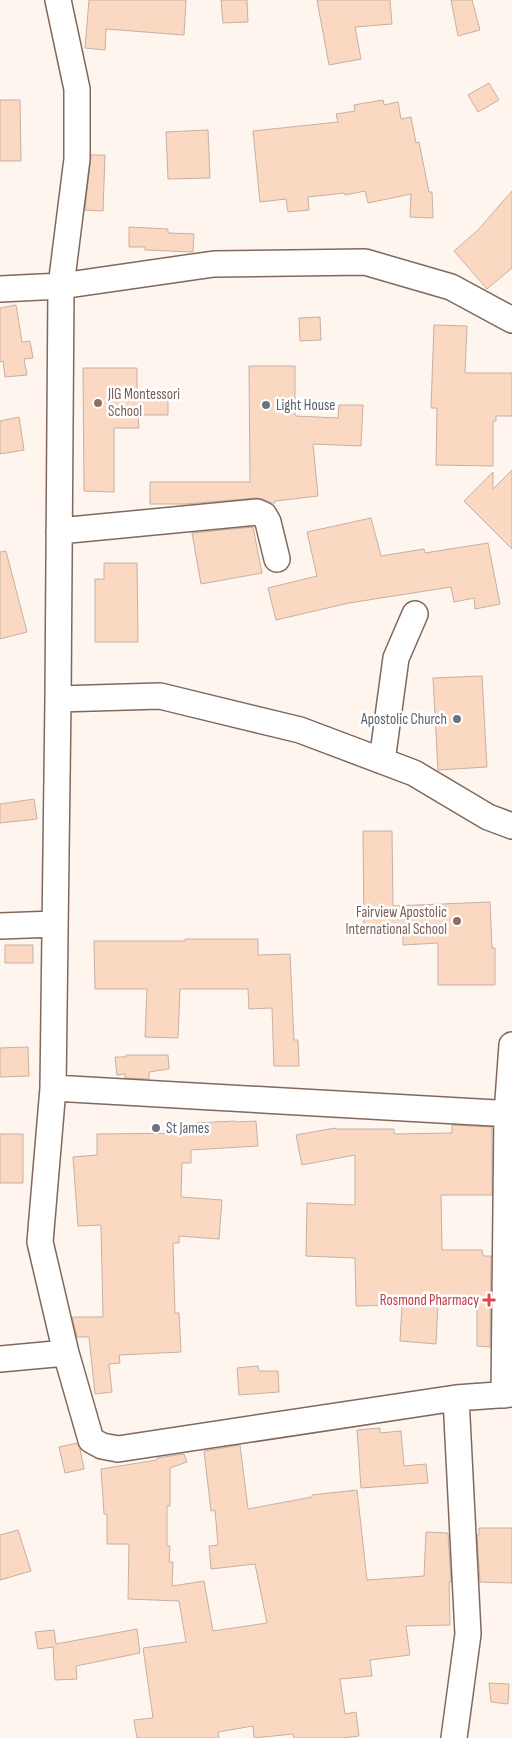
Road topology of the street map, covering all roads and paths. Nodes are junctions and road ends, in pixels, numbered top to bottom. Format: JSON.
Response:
{"nodes":[{"id":1,"x":58,"y":0,"type":"edge"},
{"id":2,"x":61,"y":286,"type":"junction"},
{"id":3,"x":0,"y":289,"type":"edge"},
{"id":4,"x":512,"y":320,"type":"edge"},
{"id":5,"x":59,"y":531,"type":"junction"},
{"id":6,"x":277,"y":559,"type":"dead end"},
{"id":7,"x":415,"y":614,"type":"dead end"},
{"id":8,"x":58,"y":699,"type":"junction"},
{"id":9,"x":382,"y":761,"type":"junction"},
{"id":10,"x":512,"y":826,"type":"edge"},
{"id":11,"x":55,"y":924,"type":"junction"},
{"id":12,"x":0,"y":926,"type":"edge"},
{"id":13,"x":512,"y":1045,"type":"edge"},
{"id":14,"x":53,"y":1088,"type":"junction"},
{"id":15,"x":510,"y":1114,"type":"edge"},
{"id":16,"x":66,"y":1353,"type":"junction"},
{"id":17,"x":0,"y":1358,"type":"edge"},
{"id":18,"x":508,"y":1395,"type":"edge"},
{"id":19,"x":456,"y":1398,"type":"junction"},
{"id":20,"x":454,"y":1738,"type":"edge"}],
"edges":[{"from":1,"to":2,"type":"street"},
{"from":2,"to":3,"type":"street"},
{"from":2,"to":4,"type":"street"},
{"from":2,"to":5,"type":"street"},
{"from":5,"to":6,"type":"street"},
{"from":5,"to":8,"type":"street"},
{"from":7,"to":9,"type":"street"},
{"from":8,"to":9,"type":"street"},
{"from":8,"to":11,"type":"street"},
{"from":9,"to":10,"type":"street"},
{"from":11,"to":12,"type":"street"},
{"from":11,"to":14,"type":"street"},
{"from":13,"to":15,"type":"street"},
{"from":14,"to":15,"type":"street"},
{"from":14,"to":16,"type":"street"},
{"from":15,"to":18,"type":"street"},
{"from":16,"to":17,"type":"street"},
{"from":16,"to":19,"type":"street"},
{"from":18,"to":19,"type":"street"},
{"from":19,"to":20,"type":"street"}]}
